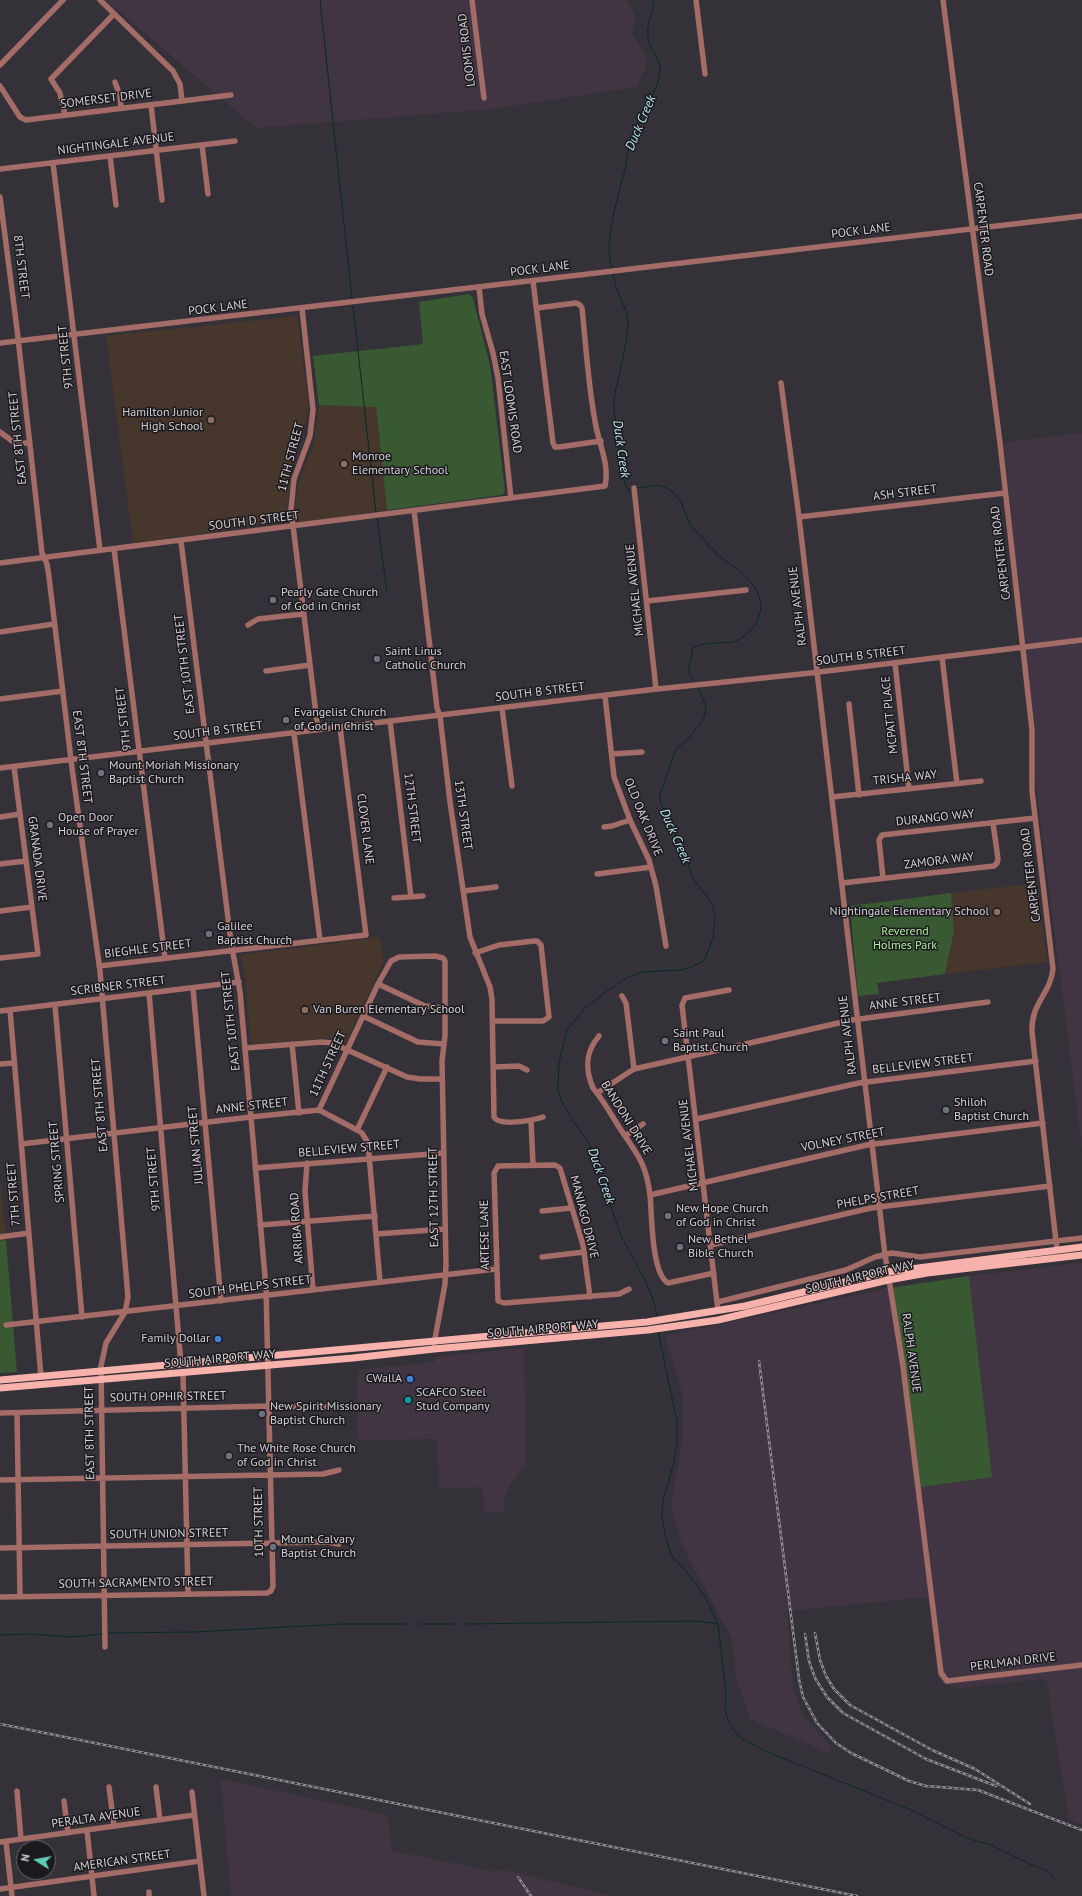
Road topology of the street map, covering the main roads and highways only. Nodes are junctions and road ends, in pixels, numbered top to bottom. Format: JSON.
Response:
{"nodes":[{"id":1,"x":1082,"y":1247,"type":"edge"},
{"id":2,"x":1082,"y":1255,"type":"edge"},
{"id":3,"x":434,"y":1345,"type":"junction"},
{"id":4,"x":100,"y":1376,"type":"junction"},
{"id":5,"x":0,"y":1380,"type":"edge"},
{"id":6,"x":0,"y":1388,"type":"edge"}],
"edges":[{"from":1,"to":3,"type":"main road","name":"SOUTH AIRPORT WAY"},
{"from":2,"to":3,"type":"main road","name":"SOUTH AIRPORT WAY"},
{"from":3,"to":4,"type":"main road","name":"SOUTH AIRPORT WAY"},
{"from":3,"to":4,"type":"main road","name":"SOUTH AIRPORT WAY"},
{"from":4,"to":5,"type":"main road","name":"SOUTH AIRPORT WAY"},
{"from":4,"to":6,"type":"main road","name":"SOUTH AIRPORT WAY"}]}
